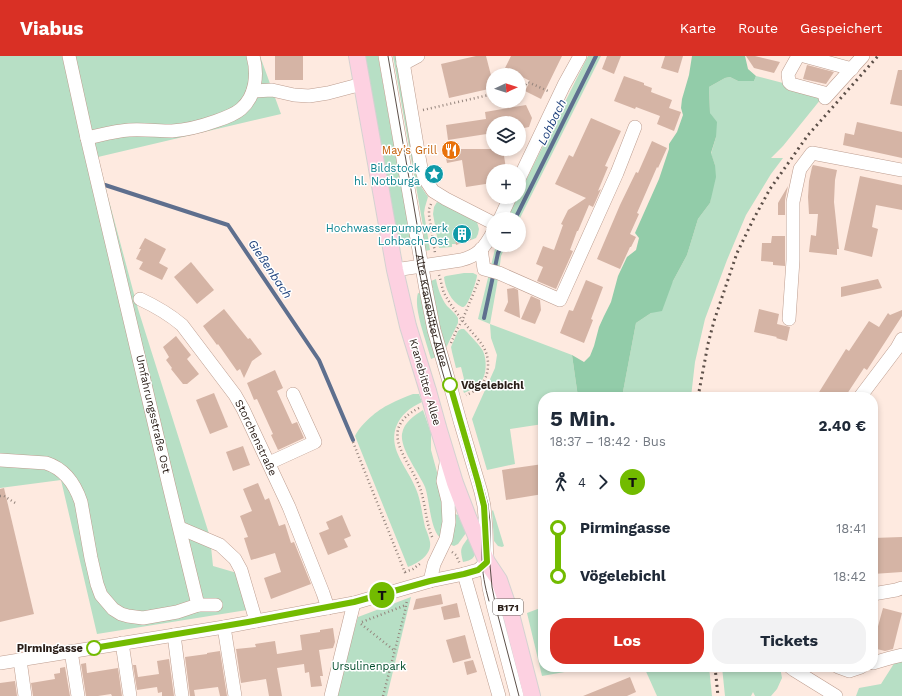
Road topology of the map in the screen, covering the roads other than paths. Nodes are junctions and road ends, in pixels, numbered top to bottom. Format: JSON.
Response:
{"nodes":[{"id":1,"x":69,"y":56,"type":"edge"},
{"id":2,"x":252,"y":56,"type":"edge"},
{"id":3,"x":357,"y":56,"type":"edge"},
{"id":4,"x":385,"y":56,"type":"edge"},
{"id":5,"x":418,"y":56,"type":"edge"},
{"id":6,"x":580,"y":56,"type":"edge"},
{"id":7,"x":798,"y":56,"type":"edge"},
{"id":8,"x":804,"y":56,"type":"edge"},
{"id":9,"x":863,"y":56,"type":"edge"},
{"id":10,"x":402,"y":60,"type":"edge"},
{"id":11,"x":852,"y":69,"type":"junction"},
{"id":12,"x":362,"y":84,"type":"junction"},
{"id":13,"x":253,"y":91,"type":"junction"},
{"id":14,"x":635,"y":127,"type":"dead end"},
{"id":15,"x":88,"y":138,"type":"junction"},
{"id":16,"x":526,"y":165,"type":"edge"},
{"id":17,"x":902,"y":170,"type":"edge"},
{"id":18,"x":486,"y":219,"type":"edge"},
{"id":19,"x":486,"y":243,"type":"edge"},
{"id":20,"x":481,"y":249,"type":"junction"},
{"id":21,"x":422,"y":266,"type":"junction"},
{"id":22,"x":395,"y":270,"type":"junction"},
{"id":23,"x":140,"y":299,"type":"dead end"},
{"id":24,"x":789,"y":319,"type":"dead end"},
{"id":25,"x":902,"y":339,"type":"edge"},
{"id":26,"x":864,"y":392,"type":"edge"},
{"id":27,"x":293,"y":394,"type":"dead end"},
{"id":28,"x":447,"y":458,"type":"junction"},
{"id":29,"x":0,"y":460,"type":"edge"},
{"id":30,"x":269,"y":463,"type":"junction"},
{"id":31,"x":180,"y":528,"type":"junction"},
{"id":32,"x":487,"y":562,"type":"junction"},
{"id":33,"x":464,"y":574,"type":"junction"},
{"id":34,"x":430,"y":581,"type":"junction"},
{"id":35,"x":902,"y":588,"type":"edge"},
{"id":36,"x":878,"y":593,"type":"edge"},
{"id":37,"x":354,"y":602,"type":"junction"},
{"id":38,"x":198,"y":605,"type":"junction"},
{"id":39,"x":216,"y":605,"type":"dead end"},
{"id":40,"x":328,"y":608,"type":"junction"},
{"id":41,"x":256,"y":621,"type":"junction"},
{"id":42,"x":224,"y":627,"type":"junction"},
{"id":43,"x":174,"y":635,"type":"junction"},
{"id":44,"x":122,"y":643,"type":"junction"},
{"id":45,"x":71,"y":651,"type":"junction"},
{"id":46,"x":902,"y":655,"type":"edge"},
{"id":47,"x":20,"y":660,"type":"junction"},
{"id":48,"x":878,"y":662,"type":"edge"},
{"id":49,"x":0,"y":663,"type":"edge"},
{"id":50,"x":797,"y":672,"type":"edge"},
{"id":51,"x":25,"y":696,"type":"edge"},
{"id":52,"x":78,"y":696,"type":"edge"},
{"id":53,"x":130,"y":696,"type":"edge"},
{"id":54,"x":182,"y":696,"type":"edge"},
{"id":55,"x":235,"y":696,"type":"edge"},
{"id":56,"x":331,"y":696,"type":"edge"},
{"id":57,"x":499,"y":696,"type":"edge"},
{"id":58,"x":517,"y":696,"type":"edge"},
{"id":59,"x":532,"y":696,"type":"edge"},
{"id":60,"x":836,"y":696,"type":"edge"}],
"edges":[{"from":1,"to":15,"type":"street","name":"Umfahrungsstraße Ost"},
{"from":2,"to":13,"type":"street"},
{"from":3,"to":12,"type":"main road","name":"Kranebitter Allee","number":"B171"},
{"from":4,"to":21,"type":"street","name":"Alte Kranebitter Allee"},
{"from":5,"to":10,"type":"street"},
{"from":6,"to":16,"type":"street"},
{"from":7,"to":11,"type":"street"},
{"from":8,"to":11,"type":"street"},
{"from":9,"to":11,"type":"street"},
{"from":10,"to":18,"type":"street"},
{"from":12,"to":13,"type":"street"},
{"from":12,"to":22,"type":"main road","name":"Kranebitter Allee","number":"B171"},
{"from":13,"to":15,"type":"street"},
{"from":14,"to":20,"type":"street"},
{"from":15,"to":31,"type":"street","name":"Umfahrungsstraße Ost"},
{"from":17,"to":24,"type":"street"},
{"from":19,"to":20,"type":"street"},
{"from":20,"to":21,"type":"street"},
{"from":21,"to":22,"type":"street"},
{"from":21,"to":32,"type":"street","name":"Alte Kranebitter Allee","bridge":true},
{"from":22,"to":28,"type":"main road","name":"Kranebitter Allee","number":"B171","bridge":true},
{"from":23,"to":30,"type":"street","name":"Storchenstraße"},
{"from":25,"to":26,"type":"street"},
{"from":27,"to":30,"type":"street"},
{"from":28,"to":32,"type":"main road","name":"Kranebitter Allee","number":"B171"},
{"from":28,"to":34,"type":"street"},
{"from":29,"to":38,"type":"street"},
{"from":30,"to":40,"type":"street","name":"Storchenstraße"},
{"from":31,"to":38,"type":"street","name":"Umfahrungsstraße Ost"},
{"from":31,"to":41,"type":"street"},
{"from":32,"to":33,"type":"street"},
{"from":32,"to":58,"type":"street","name":"Alte Kranebitter Allee"},
{"from":32,"to":59,"type":"main road","name":"Kranebitter Allee","number":"B171"},
{"from":33,"to":34,"type":"street"},
{"from":33,"to":57,"type":"street"},
{"from":34,"to":37,"type":"street"},
{"from":35,"to":36,"type":"street"},
{"from":37,"to":40,"type":"street"},
{"from":37,"to":56,"type":"street"},
{"from":38,"to":39,"type":"street"},
{"from":40,"to":41,"type":"street"},
{"from":41,"to":42,"type":"street"},
{"from":42,"to":43,"type":"street"},
{"from":42,"to":55,"type":"street"},
{"from":43,"to":44,"type":"street"},
{"from":43,"to":54,"type":"street"},
{"from":44,"to":45,"type":"street"},
{"from":44,"to":53,"type":"street"},
{"from":45,"to":47,"type":"street"},
{"from":45,"to":52,"type":"street"},
{"from":46,"to":48,"type":"street"},
{"from":47,"to":49,"type":"street"},
{"from":47,"to":51,"type":"street"},
{"from":50,"to":60,"type":"street"}]}
